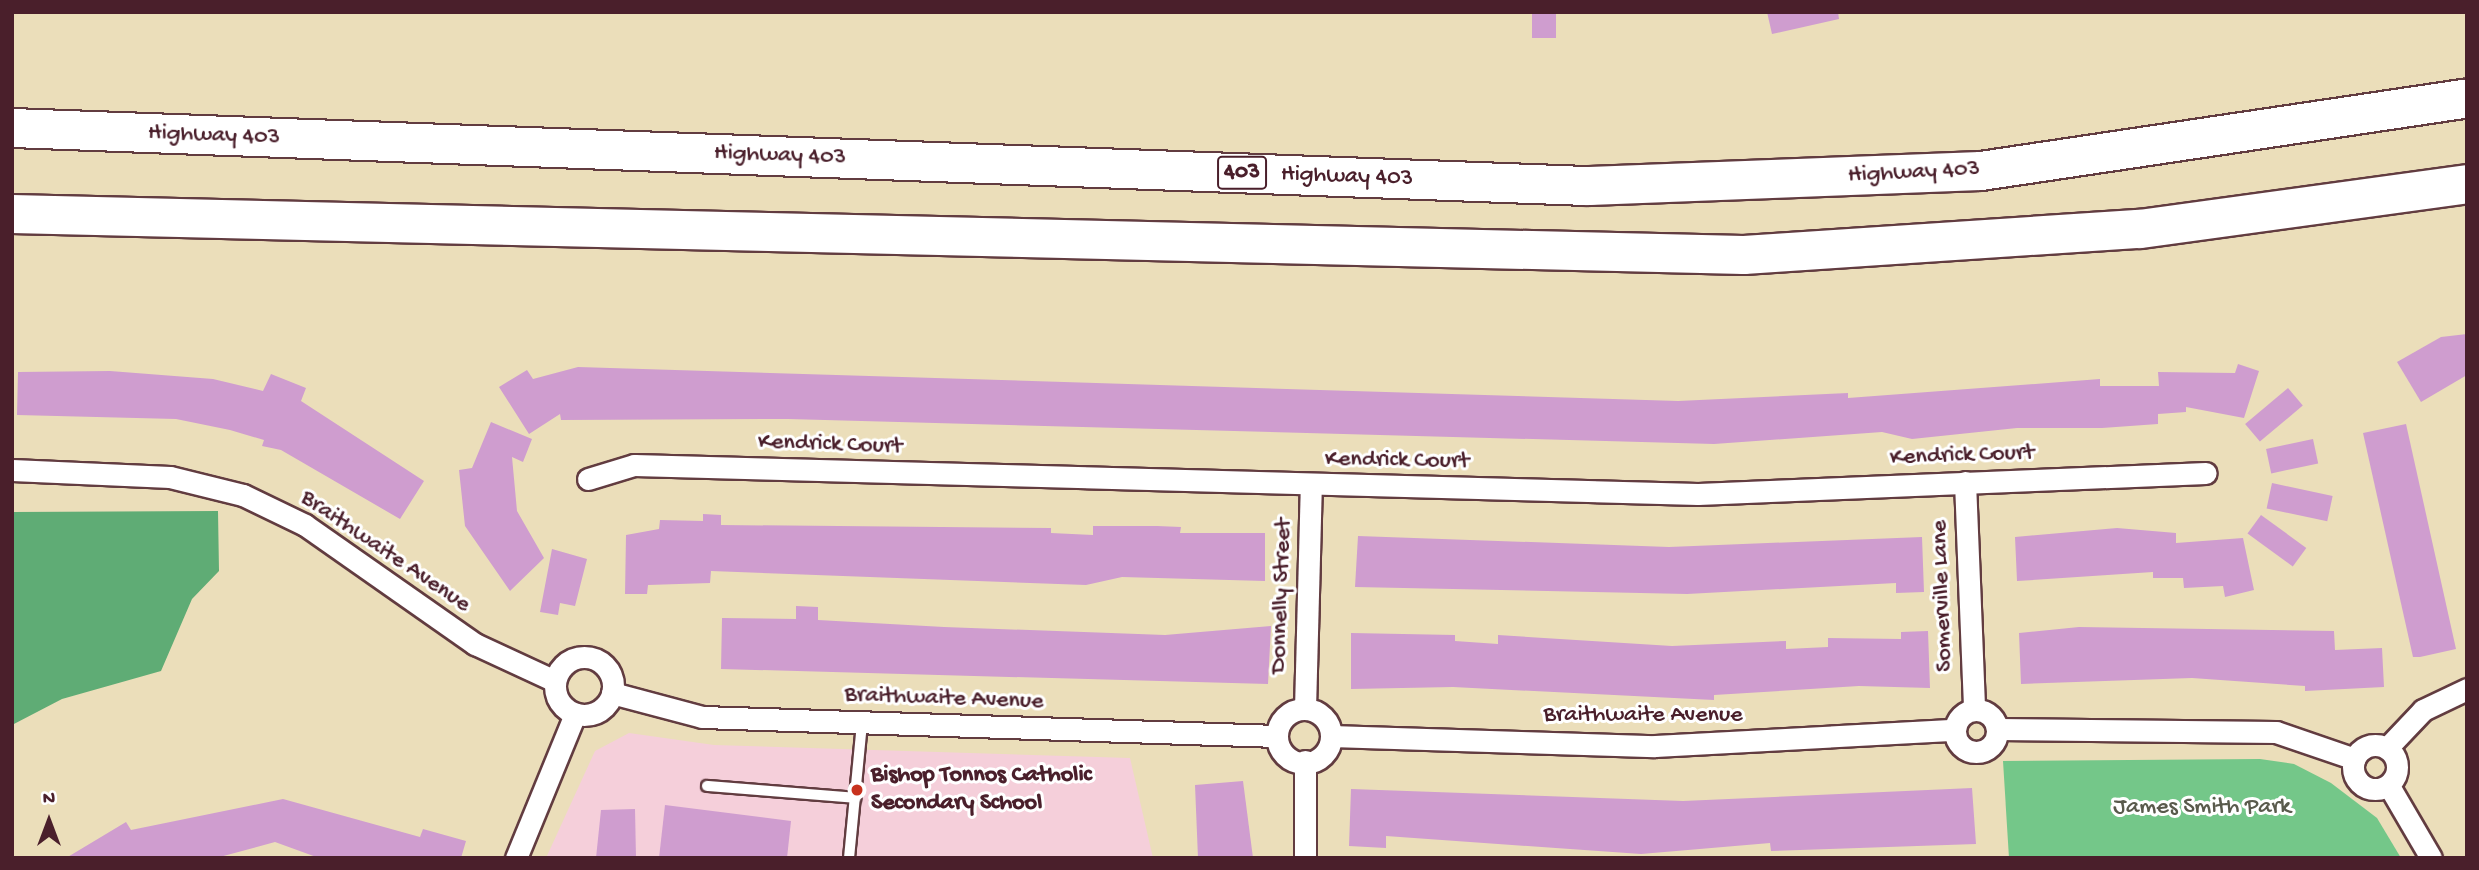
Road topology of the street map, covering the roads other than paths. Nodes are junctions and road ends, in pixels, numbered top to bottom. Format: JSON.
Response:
{"nodes":[{"id":1,"x":2467,"y":98,"type":"edge"},
{"id":2,"x":12,"y":128,"type":"edge"},
{"id":3,"x":2467,"y":184,"type":"edge"},
{"id":4,"x":12,"y":214,"type":"edge"},
{"id":5,"x":12,"y":470,"type":"edge"},
{"id":6,"x":2206,"y":473,"type":"dead end"},
{"id":7,"x":588,"y":479,"type":"dead end"},
{"id":8,"x":1965,"y":482,"type":"junction"},
{"id":9,"x":1311,"y":485,"type":"junction"},
{"id":10,"x":555,"y":681,"type":"junction"},
{"id":11,"x":2467,"y":689,"type":"edge"},
{"id":12,"x":612,"y":693,"type":"junction"},
{"id":13,"x":1305,"y":709,"type":"junction"},
{"id":14,"x":1974,"y":709,"type":"junction"},
{"id":15,"x":575,"y":714,"type":"junction"},
{"id":16,"x":862,"y":722,"type":"junction"},
{"id":17,"x":1998,"y":729,"type":"junction"},
{"id":18,"x":1955,"y":730,"type":"junction"},
{"id":19,"x":1277,"y":736,"type":"junction"},
{"id":20,"x":1331,"y":736,"type":"junction"},
{"id":21,"x":2387,"y":748,"type":"junction"},
{"id":22,"x":2355,"y":759,"type":"junction"},
{"id":23,"x":1304,"y":761,"type":"junction"},
{"id":24,"x":707,"y":786,"type":"dead end"},
{"id":25,"x":2389,"y":786,"type":"junction"},
{"id":26,"x":856,"y":798,"type":"junction"},
{"id":27,"x":516,"y":858,"type":"edge"},
{"id":28,"x":849,"y":858,"type":"edge"},
{"id":29,"x":1305,"y":858,"type":"edge"},
{"id":30,"x":2431,"y":858,"type":"edge"}],
"edges":[{"from":1,"to":2,"type":"highway","name":"Highway 403","number":"403"},
{"from":3,"to":4,"type":"highway"},
{"from":5,"to":10,"type":"street","name":"Braithwaite Avenue"},
{"from":6,"to":8,"type":"street","name":"Kendrick Court"},
{"from":7,"to":9,"type":"street","name":"Kendrick Court"},
{"from":8,"to":9,"type":"street","name":"Kendrick Court"},
{"from":8,"to":14,"type":"street","name":"Somerville Lane"},
{"from":9,"to":13,"type":"street","name":"Donnelly Street"},
{"from":10,"to":12,"type":"street"},
{"from":10,"to":15,"type":"street"},
{"from":11,"to":21,"type":"street"},
{"from":12,"to":15,"type":"street"},
{"from":12,"to":16,"type":"street","name":"Braithwaite Avenue"},
{"from":13,"to":19,"type":"street"},
{"from":13,"to":20,"type":"street"},
{"from":14,"to":17,"type":"street"},
{"from":14,"to":18,"type":"street"},
{"from":15,"to":27,"type":"street"},
{"from":16,"to":19,"type":"street","name":"Braithwaite Avenue"},
{"from":16,"to":26,"type":"lane"},
{"from":17,"to":18,"type":"street"},
{"from":17,"to":22,"type":"street"},
{"from":18,"to":20,"type":"street","name":"Braithwaite Avenue"},
{"from":19,"to":23,"type":"street"},
{"from":20,"to":23,"type":"street"},
{"from":21,"to":22,"type":"street"},
{"from":21,"to":25,"type":"street"},
{"from":22,"to":25,"type":"street"},
{"from":23,"to":29,"type":"street"},
{"from":24,"to":26,"type":"lane"},
{"from":25,"to":30,"type":"street"},
{"from":26,"to":28,"type":"lane"}]}
